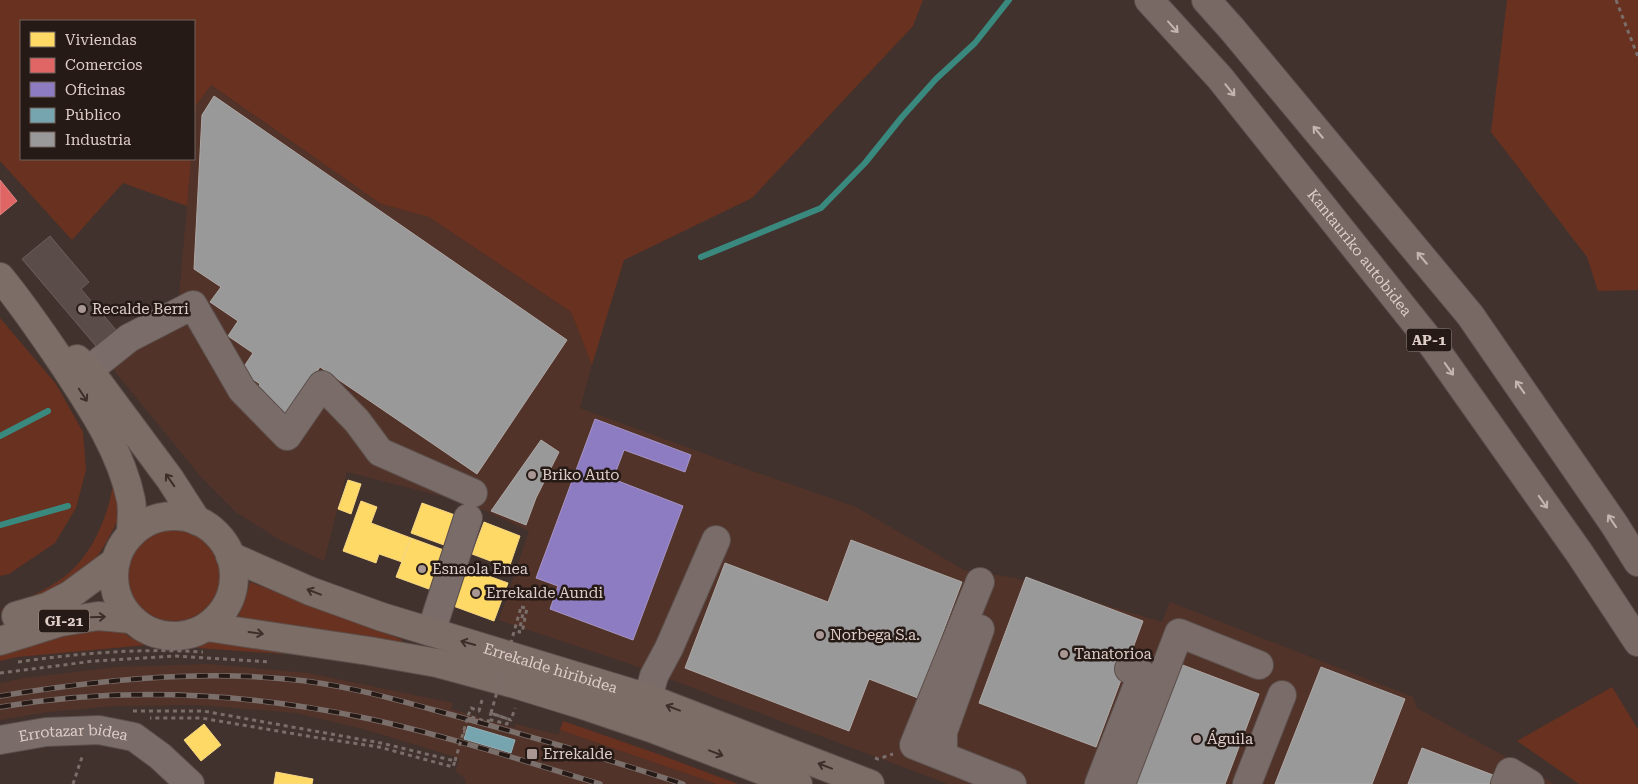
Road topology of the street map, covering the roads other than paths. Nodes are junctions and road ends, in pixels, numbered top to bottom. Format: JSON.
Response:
{"nodes":[{"id":1,"x":1149,"y":0,"type":"edge"},
{"id":2,"x":1206,"y":0,"type":"edge"},
{"id":3,"x":0,"y":277,"type":"edge"},
{"id":4,"x":27,"y":310,"type":"junction"},
{"id":5,"x":89,"y":370,"type":"junction"},
{"id":6,"x":197,"y":521,"type":"junction"},
{"id":7,"x":131,"y":534,"type":"junction"},
{"id":8,"x":716,"y":540,"type":"dead end"},
{"id":9,"x":230,"y":556,"type":"junction"},
{"id":10,"x":116,"y":561,"type":"junction"},
{"id":11,"x":1638,"y":562,"type":"edge"},
{"id":12,"x":988,"y":582,"type":"dead end"},
{"id":13,"x":131,"y":619,"type":"junction"},
{"id":14,"x":0,"y":621,"type":"edge"},
{"id":15,"x":431,"y":632,"type":"junction"},
{"id":16,"x":206,"y":640,"type":"junction"},
{"id":17,"x":1638,"y":642,"type":"edge"},
{"id":18,"x":5,"y":652,"type":"edge"},
{"id":19,"x":1259,"y":665,"type":"dead end"},
{"id":20,"x":1129,"y":669,"type":"dead end"},
{"id":21,"x":1282,"y":695,"type":"dead end"},
{"id":22,"x":648,"y":698,"type":"junction"},
{"id":23,"x":0,"y":740,"type":"edge"},
{"id":24,"x":190,"y":784,"type":"edge"},
{"id":25,"x":798,"y":784,"type":"edge"},
{"id":26,"x":870,"y":784,"type":"edge"},
{"id":27,"x":1012,"y":784,"type":"edge"},
{"id":28,"x":1099,"y":784,"type":"edge"},
{"id":29,"x":1121,"y":784,"type":"edge"},
{"id":30,"x":1247,"y":784,"type":"edge"},
{"id":31,"x":1505,"y":784,"type":"edge"},
{"id":32,"x":1530,"y":784,"type":"edge"}],
"edges":[{"from":1,"to":17,"type":"highway","name":"Kantauriko autobidea","number":"AP-1","one_way":true},
{"from":11,"to":2,"type":"highway","one_way":true},
{"from":3,"to":4,"type":"main road"},
{"from":4,"to":5,"type":"main road"},
{"from":4,"to":7,"type":"main road","one_way":true},
{"from":6,"to":5,"type":"main road","one_way":true},
{"from":5,"to":15,"type":"street"},
{"from":6,"to":7,"type":"main road"},
{"from":6,"to":9,"type":"main road"},
{"from":7,"to":10,"type":"main road"},
{"from":8,"to":22,"type":"street"},
{"from":15,"to":9,"type":"main road","name":"Errekalde hiribidea","one_way":true},
{"from":9,"to":16,"type":"main road"},
{"from":10,"to":13,"type":"main road"},
{"from":10,"to":14,"type":"main road","number":"GI-21"},
{"from":12,"to":27,"type":"street"},
{"from":13,"to":16,"type":"main road"},
{"from":18,"to":13,"type":"main road","number":"GI-21","one_way":true},
{"from":22,"to":15,"type":"main road","name":"Errekalde hiribidea","one_way":true},
{"from":16,"to":25,"type":"main road","name":"Errekalde hiribidea","one_way":true},
{"from":19,"to":29,"type":"street"},
{"from":20,"to":28,"type":"street"},
{"from":21,"to":30,"type":"street"},
{"from":26,"to":22,"type":"main road","name":"Errekalde hiribidea","one_way":true},
{"from":23,"to":24,"type":"street","name":"Errotazar bidea"},
{"from":31,"to":32,"type":"street"}]}
